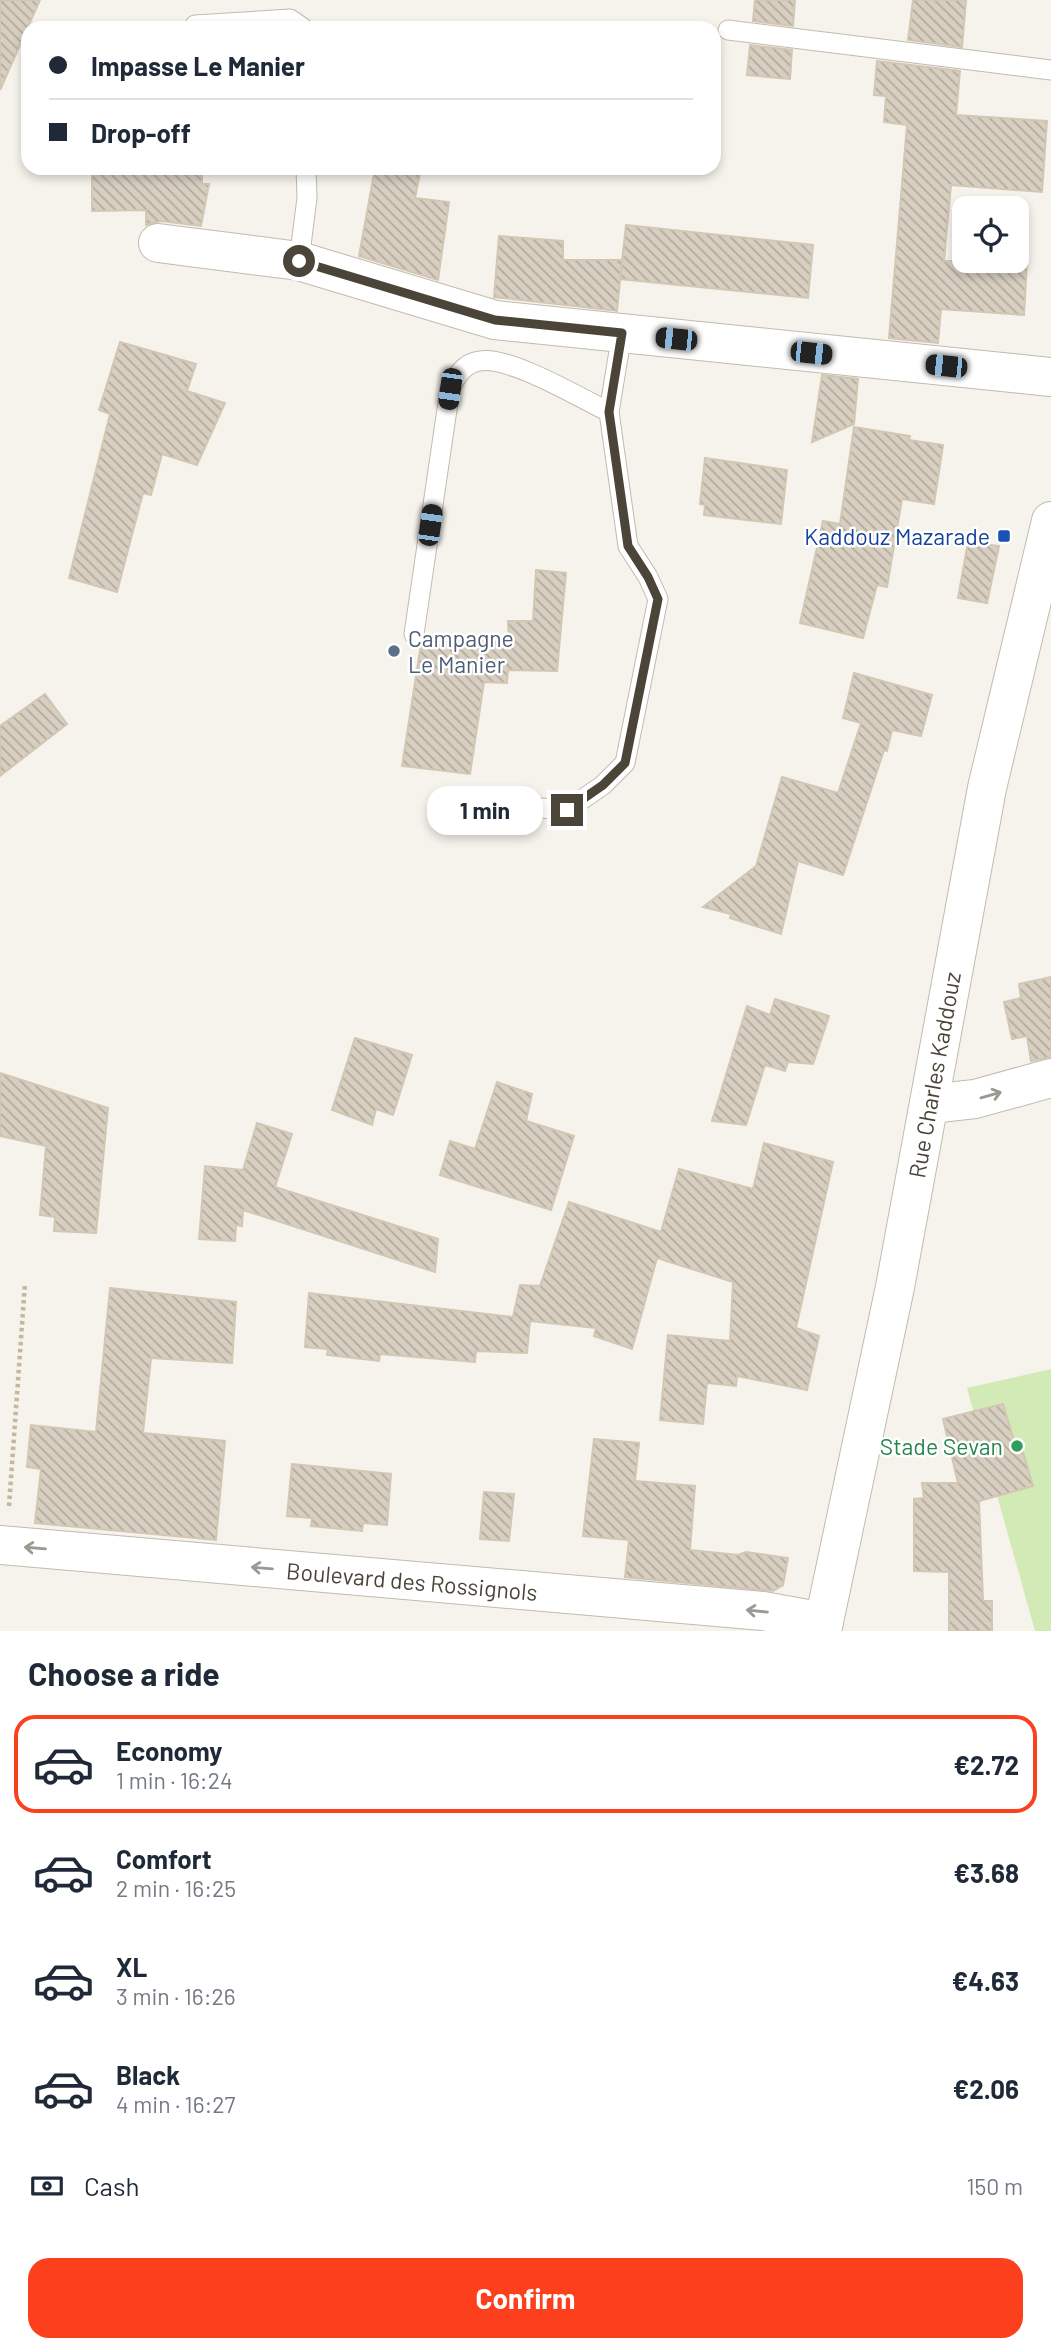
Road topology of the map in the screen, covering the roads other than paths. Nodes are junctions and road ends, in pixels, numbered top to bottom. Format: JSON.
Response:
{"nodes":[{"id":1,"x":258,"y":21,"type":"edge"},
{"id":2,"x":293,"y":21,"type":"edge"},
{"id":3,"x":728,"y":30,"type":"dead end"},
{"id":4,"x":1051,"y":70,"type":"edge"},
{"id":5,"x":306,"y":175,"type":"edge"},
{"id":6,"x":158,"y":243,"type":"dead end"},
{"id":7,"x":299,"y":261,"type":"junction"},
{"id":8,"x":622,"y":333,"type":"junction"},
{"id":9,"x":1051,"y":377,"type":"edge"},
{"id":10,"x":609,"y":412,"type":"junction"},
{"id":11,"x":1051,"y":521,"type":"edge"},
{"id":12,"x":414,"y":634,"type":"dead end"},
{"id":13,"x":489,"y":804,"type":"dead end"},
{"id":14,"x":1051,"y":1078,"type":"edge"},
{"id":15,"x":930,"y":1104,"type":"junction"},
{"id":16,"x":3,"y":1545,"type":"edge"},
{"id":17,"x":823,"y":1626,"type":"edge"}],
"edges":[{"from":1,"to":2,"type":"lane"},
{"from":3,"to":4,"type":"lane"},
{"from":5,"to":7,"type":"lane"},
{"from":6,"to":7,"type":"street"},
{"from":7,"to":8,"type":"street"},
{"from":8,"to":9,"type":"street"},
{"from":8,"to":10,"type":"lane"},
{"from":10,"to":12,"type":"lane"},
{"from":10,"to":13,"type":"lane"},
{"from":11,"to":15,"type":"street","name":"Rue Charles Kaddouz"},
{"from":15,"to":14,"type":"street","one_way":true},
{"from":15,"to":17,"type":"street","name":"Rue Charles Kaddouz"},
{"from":17,"to":16,"type":"street","name":"Boulevard des Rossignols","one_way":true}]}
